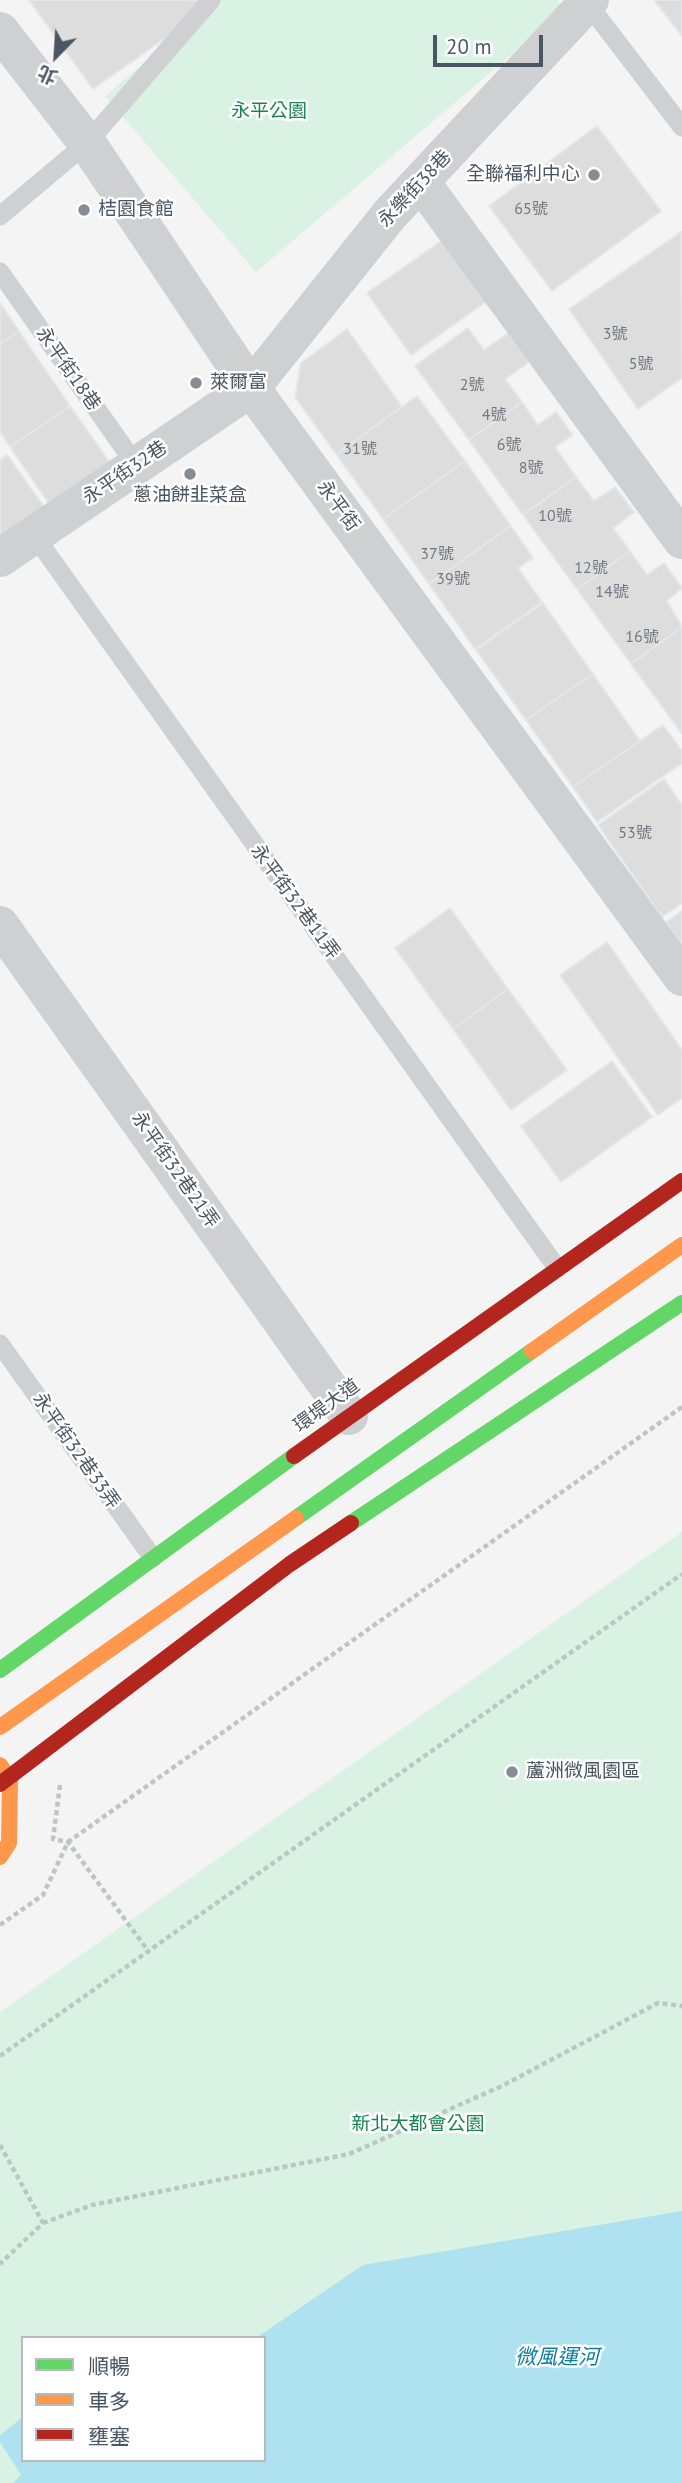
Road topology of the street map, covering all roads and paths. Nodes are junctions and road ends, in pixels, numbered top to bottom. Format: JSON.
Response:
{"nodes":[{"id":1,"x":212,"y":0,"type":"edge"},
{"id":2,"x":588,"y":1,"type":"edge"},
{"id":3,"x":0,"y":31,"type":"edge"},
{"id":4,"x":682,"y":127,"type":"edge"},
{"id":5,"x":87,"y":143,"type":"junction"},
{"id":6,"x":421,"y":182,"type":"junction"},
{"id":7,"x":0,"y":216,"type":"edge"},
{"id":8,"x":0,"y":272,"type":"edge"},
{"id":9,"x":251,"y":387,"type":"junction"},
{"id":10,"x":136,"y":465,"type":"junction"},
{"id":11,"x":34,"y":535,"type":"junction"},
{"id":12,"x":682,"y":540,"type":"edge"},
{"id":13,"x":0,"y":558,"type":"edge"},
{"id":14,"x":0,"y":925,"type":"edge"},
{"id":15,"x":682,"y":977,"type":"edge"},
{"id":16,"x":682,"y":1181,"type":"edge"},
{"id":17,"x":682,"y":1245,"type":"edge"},
{"id":18,"x":557,"y":1268,"type":"junction"},
{"id":19,"x":682,"y":1303,"type":"edge"},
{"id":20,"x":0,"y":1344,"type":"edge"},
{"id":21,"x":682,"y":1407,"type":"edge"},
{"id":22,"x":349,"y":1416,"type":"junction"},
{"id":23,"x":153,"y":1558,"type":"junction"},
{"id":24,"x":682,"y":1574,"type":"edge"},
{"id":25,"x":0,"y":1670,"type":"edge"},
{"id":26,"x":0,"y":1727,"type":"edge"},
{"id":27,"x":0,"y":1765,"type":"edge"},
{"id":28,"x":61,"y":1779,"type":"dead end"},
{"id":29,"x":0,"y":1784,"type":"edge"},
{"id":30,"x":68,"y":1842,"type":"junction"},
{"id":31,"x":0,"y":1857,"type":"edge"},
{"id":32,"x":0,"y":1925,"type":"edge"},
{"id":33,"x":149,"y":1952,"type":"junction"},
{"id":34,"x":682,"y":2006,"type":"edge"},
{"id":35,"x":0,"y":2056,"type":"edge"},
{"id":36,"x":0,"y":2145,"type":"edge"},
{"id":37,"x":43,"y":2222,"type":"junction"},
{"id":38,"x":0,"y":2263,"type":"edge"}],
"edges":[{"from":1,"to":5,"type":"lane"},
{"from":2,"to":4,"type":"lane"},
{"from":2,"to":6,"type":"street","name":"永樂街38巷"},
{"from":3,"to":5,"type":"street","name":"永平街"},
{"from":5,"to":7,"type":"lane"},
{"from":5,"to":9,"type":"street","name":"永平街"},
{"from":6,"to":9,"type":"street","name":"永樂街38巷"},
{"from":6,"to":12,"type":"street"},
{"from":8,"to":10,"type":"lane","name":"永平街18巷"},
{"from":9,"to":10,"type":"street","name":"永平街32巷"},
{"from":9,"to":15,"type":"street","name":"永平街"},
{"from":10,"to":11,"type":"street","name":"永平街32巷"},
{"from":11,"to":13,"type":"street","name":"永平街32巷"},
{"from":11,"to":18,"type":"lane","name":"永平街32巷11弄"},
{"from":14,"to":22,"type":"street","name":"永平街32巷21弄"},
{"from":16,"to":18,"type":"street","name":"環堤大道"},
{"from":17,"to":26,"type":"street"},
{"from":18,"to":22,"type":"street","name":"環堤大道"},
{"from":19,"to":29,"type":"street"},
{"from":20,"to":23,"type":"lane","name":"永平街32巷33弄"},
{"from":21,"to":30,"type":"path"},
{"from":22,"to":23,"type":"street","name":"環堤大道"},
{"from":23,"to":25,"type":"street","name":"環堤大道"},
{"from":24,"to":33,"type":"path"},
{"from":27,"to":31,"type":"street"},
{"from":28,"to":30,"type":"path"},
{"from":30,"to":32,"type":"path"},
{"from":30,"to":33,"type":"path"},
{"from":33,"to":35,"type":"path"},
{"from":34,"to":37,"type":"path"},
{"from":36,"to":37,"type":"path"},
{"from":37,"to":38,"type":"path"}]}
